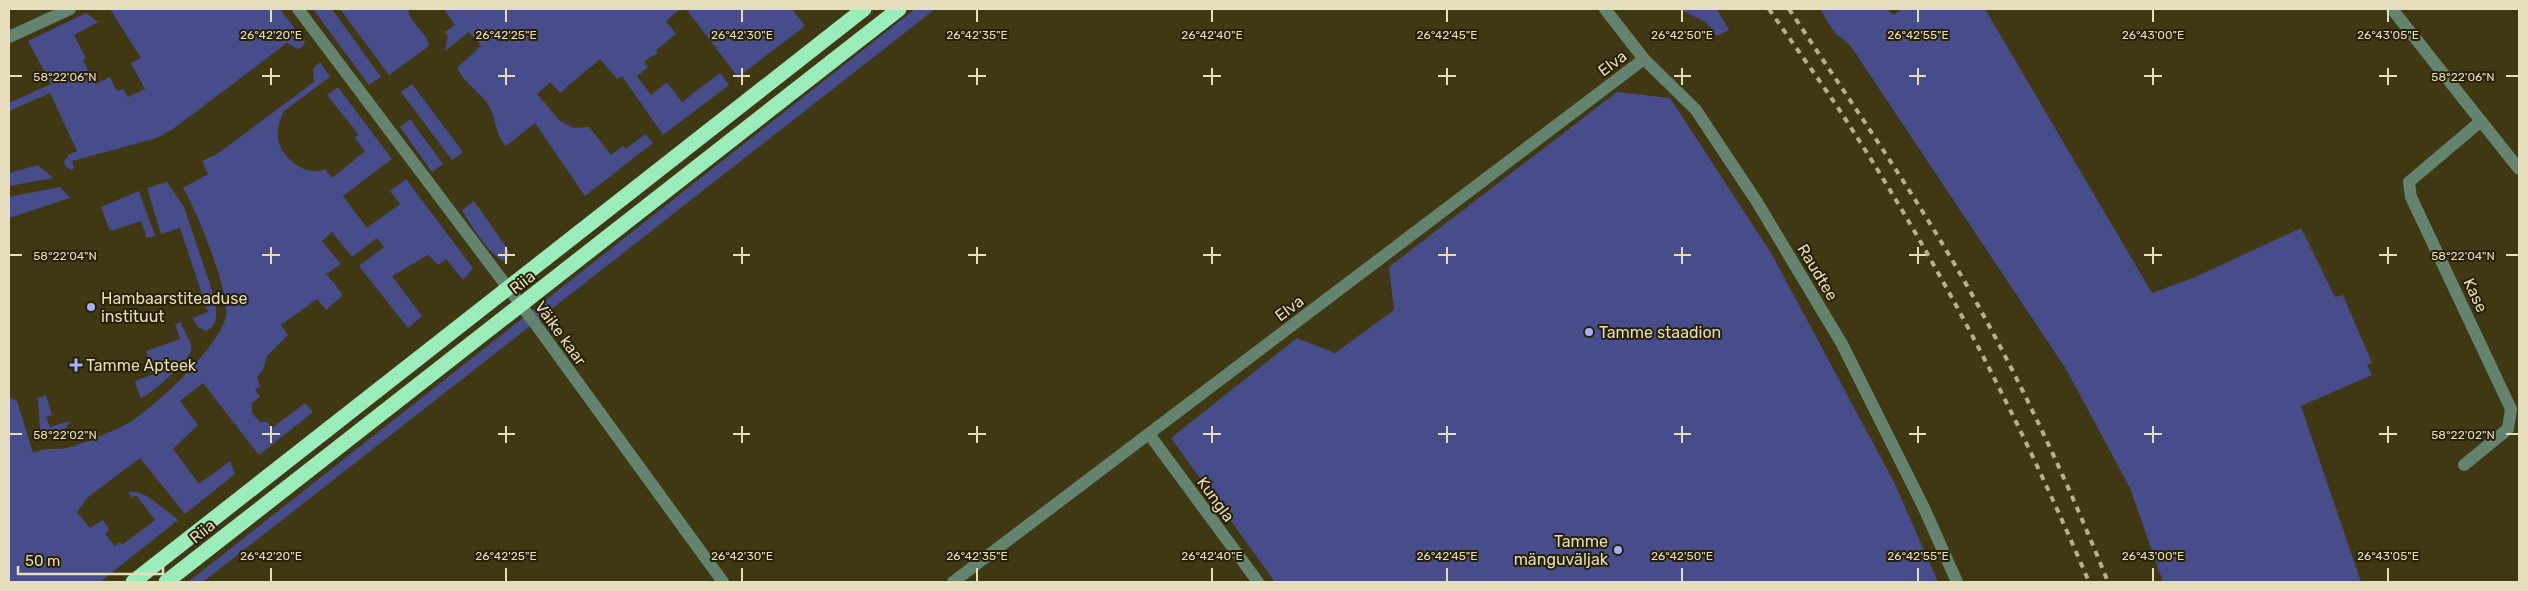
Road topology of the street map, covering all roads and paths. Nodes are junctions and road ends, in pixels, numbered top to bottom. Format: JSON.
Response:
{"nodes":[{"id":1,"x":70,"y":9,"type":"edge"},
{"id":2,"x":298,"y":9,"type":"edge"},
{"id":3,"x":864,"y":9,"type":"edge"},
{"id":4,"x":899,"y":9,"type":"edge"},
{"id":5,"x":1605,"y":9,"type":"edge"},
{"id":6,"x":2392,"y":9,"type":"edge"},
{"id":7,"x":9,"y":37,"type":"edge"},
{"id":8,"x":1644,"y":59,"type":"junction"},
{"id":9,"x":2481,"y":121,"type":"junction"},
{"id":10,"x":2519,"y":169,"type":"edge"},
{"id":11,"x":508,"y":288,"type":"junction"},
{"id":12,"x":521,"y":304,"type":"junction"},
{"id":13,"x":1149,"y":434,"type":"junction"},
{"id":14,"x":2464,"y":465,"type":"dead end"},
{"id":15,"x":133,"y":582,"type":"edge"},
{"id":16,"x":166,"y":582,"type":"edge"},
{"id":17,"x":723,"y":582,"type":"edge"},
{"id":18,"x":953,"y":582,"type":"edge"},
{"id":19,"x":1258,"y":582,"type":"edge"},
{"id":20,"x":1957,"y":582,"type":"edge"}],
"edges":[{"from":1,"to":7,"type":"street"},
{"from":2,"to":11,"type":"street","name":"Väike kaar"},
{"from":3,"to":11,"type":"highway","name":"Riia"},
{"from":4,"to":12,"type":"highway","name":"Riia"},
{"from":5,"to":8,"type":"street","name":"Raudtee"},
{"from":6,"to":9,"type":"street"},
{"from":8,"to":13,"type":"street","name":"Elva"},
{"from":8,"to":20,"type":"street","name":"Raudtee"},
{"from":9,"to":10,"type":"street"},
{"from":9,"to":14,"type":"street","name":"Kase"},
{"from":11,"to":12,"type":"street","name":"Väike kaar"},
{"from":11,"to":15,"type":"highway","name":"Riia"},
{"from":12,"to":16,"type":"highway","name":"Riia"},
{"from":12,"to":17,"type":"street","name":"Väike kaar"},
{"from":13,"to":18,"type":"street","name":"Elva"},
{"from":13,"to":19,"type":"street","name":"Kungla"}]}
